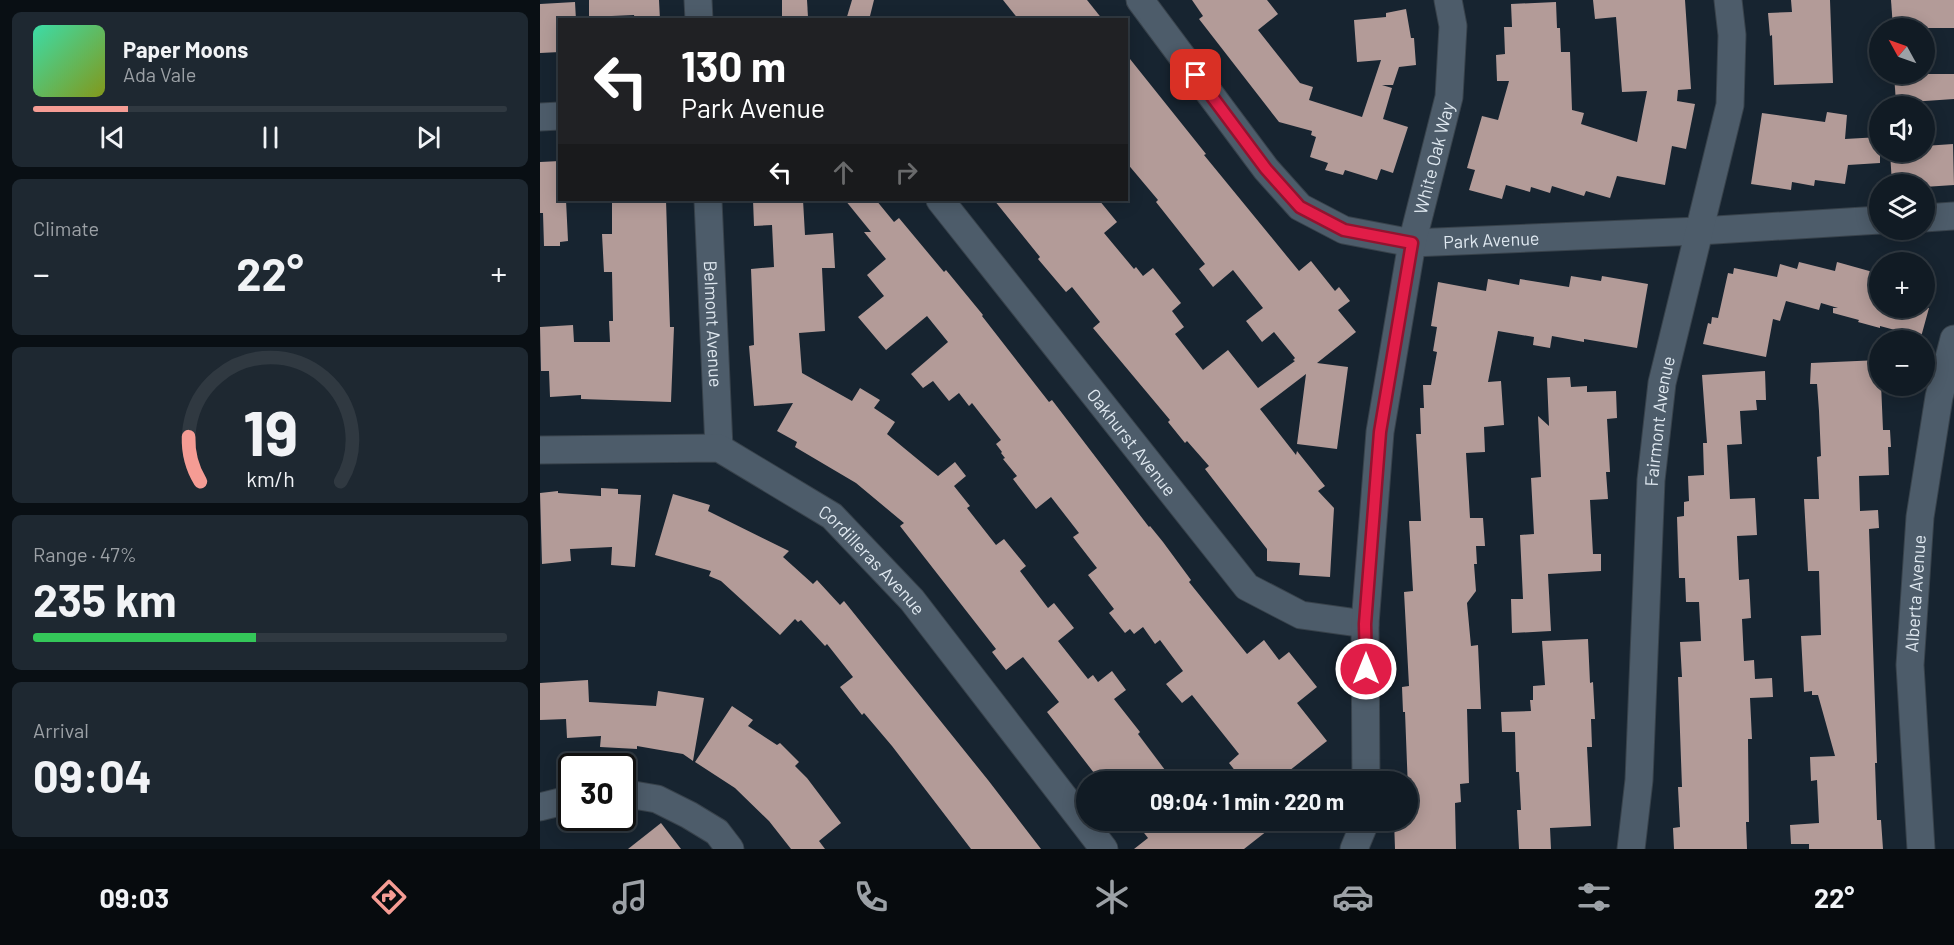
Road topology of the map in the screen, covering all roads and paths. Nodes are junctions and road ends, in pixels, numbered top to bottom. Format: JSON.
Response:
{"nodes":[{"id":1,"x":698,"y":0,"type":"edge"},
{"id":2,"x":1140,"y":0,"type":"edge"},
{"id":3,"x":1448,"y":0,"type":"edge"},
{"id":4,"x":1728,"y":0,"type":"edge"},
{"id":5,"x":699,"y":18,"type":"edge"},
{"id":6,"x":558,"y":116,"type":"edge"},
{"id":7,"x":540,"y":117,"type":"edge"},
{"id":8,"x":708,"y":201,"type":"edge"},
{"id":9,"x":941,"y":201,"type":"edge"},
{"id":10,"x":1954,"y":216,"type":"edge"},
{"id":11,"x":1935,"y":217,"type":"edge"},
{"id":12,"x":1869,"y":221,"type":"edge"},
{"id":13,"x":1699,"y":231,"type":"junction"},
{"id":14,"x":1412,"y":243,"type":"junction"},
{"id":15,"x":1954,"y":339,"type":"edge"},
{"id":16,"x":719,"y":448,"type":"junction"},
{"id":17,"x":540,"y":450,"type":"edge"},
{"id":18,"x":1365,"y":624,"type":"junction"},
{"id":19,"x":1366,"y":771,"type":"edge"},
{"id":20,"x":636,"y":795,"type":"edge"},
{"id":21,"x":558,"y":802,"type":"edge"},
{"id":22,"x":540,"y":807,"type":"edge"},
{"id":23,"x":1363,"y":831,"type":"edge"},
{"id":24,"x":730,"y":849,"type":"edge"},
{"id":25,"x":1104,"y":849,"type":"edge"},
{"id":26,"x":1354,"y":849,"type":"edge"},
{"id":27,"x":1631,"y":849,"type":"edge"},
{"id":28,"x":1921,"y":849,"type":"edge"}],
"edges":[{"from":1,"to":5,"type":"street"},
{"from":2,"to":14,"type":"street","name":"Park Avenue"},
{"from":3,"to":14,"type":"street","name":"White Oak Way"},
{"from":4,"to":13,"type":"street","name":"Fairmont Avenue"},
{"from":6,"to":7,"type":"street"},
{"from":8,"to":16,"type":"street","name":"Belmont Avenue"},
{"from":9,"to":18,"type":"street","name":"Oakhurst Avenue"},
{"from":10,"to":11,"type":"street"},
{"from":12,"to":13,"type":"street","name":"Park Avenue"},
{"from":13,"to":14,"type":"street","name":"Park Avenue"},
{"from":13,"to":27,"type":"street","name":"Fairmont Avenue"},
{"from":14,"to":18,"type":"street","name":"White Oak Way"},
{"from":15,"to":28,"type":"street","name":"Alberta Avenue"},
{"from":16,"to":17,"type":"street"},
{"from":16,"to":25,"type":"street","name":"Cordilleras Avenue"},
{"from":18,"to":19,"type":"street","name":"White Oak Way"},
{"from":20,"to":24,"type":"street"},
{"from":21,"to":22,"type":"street"},
{"from":23,"to":26,"type":"street"}]}
